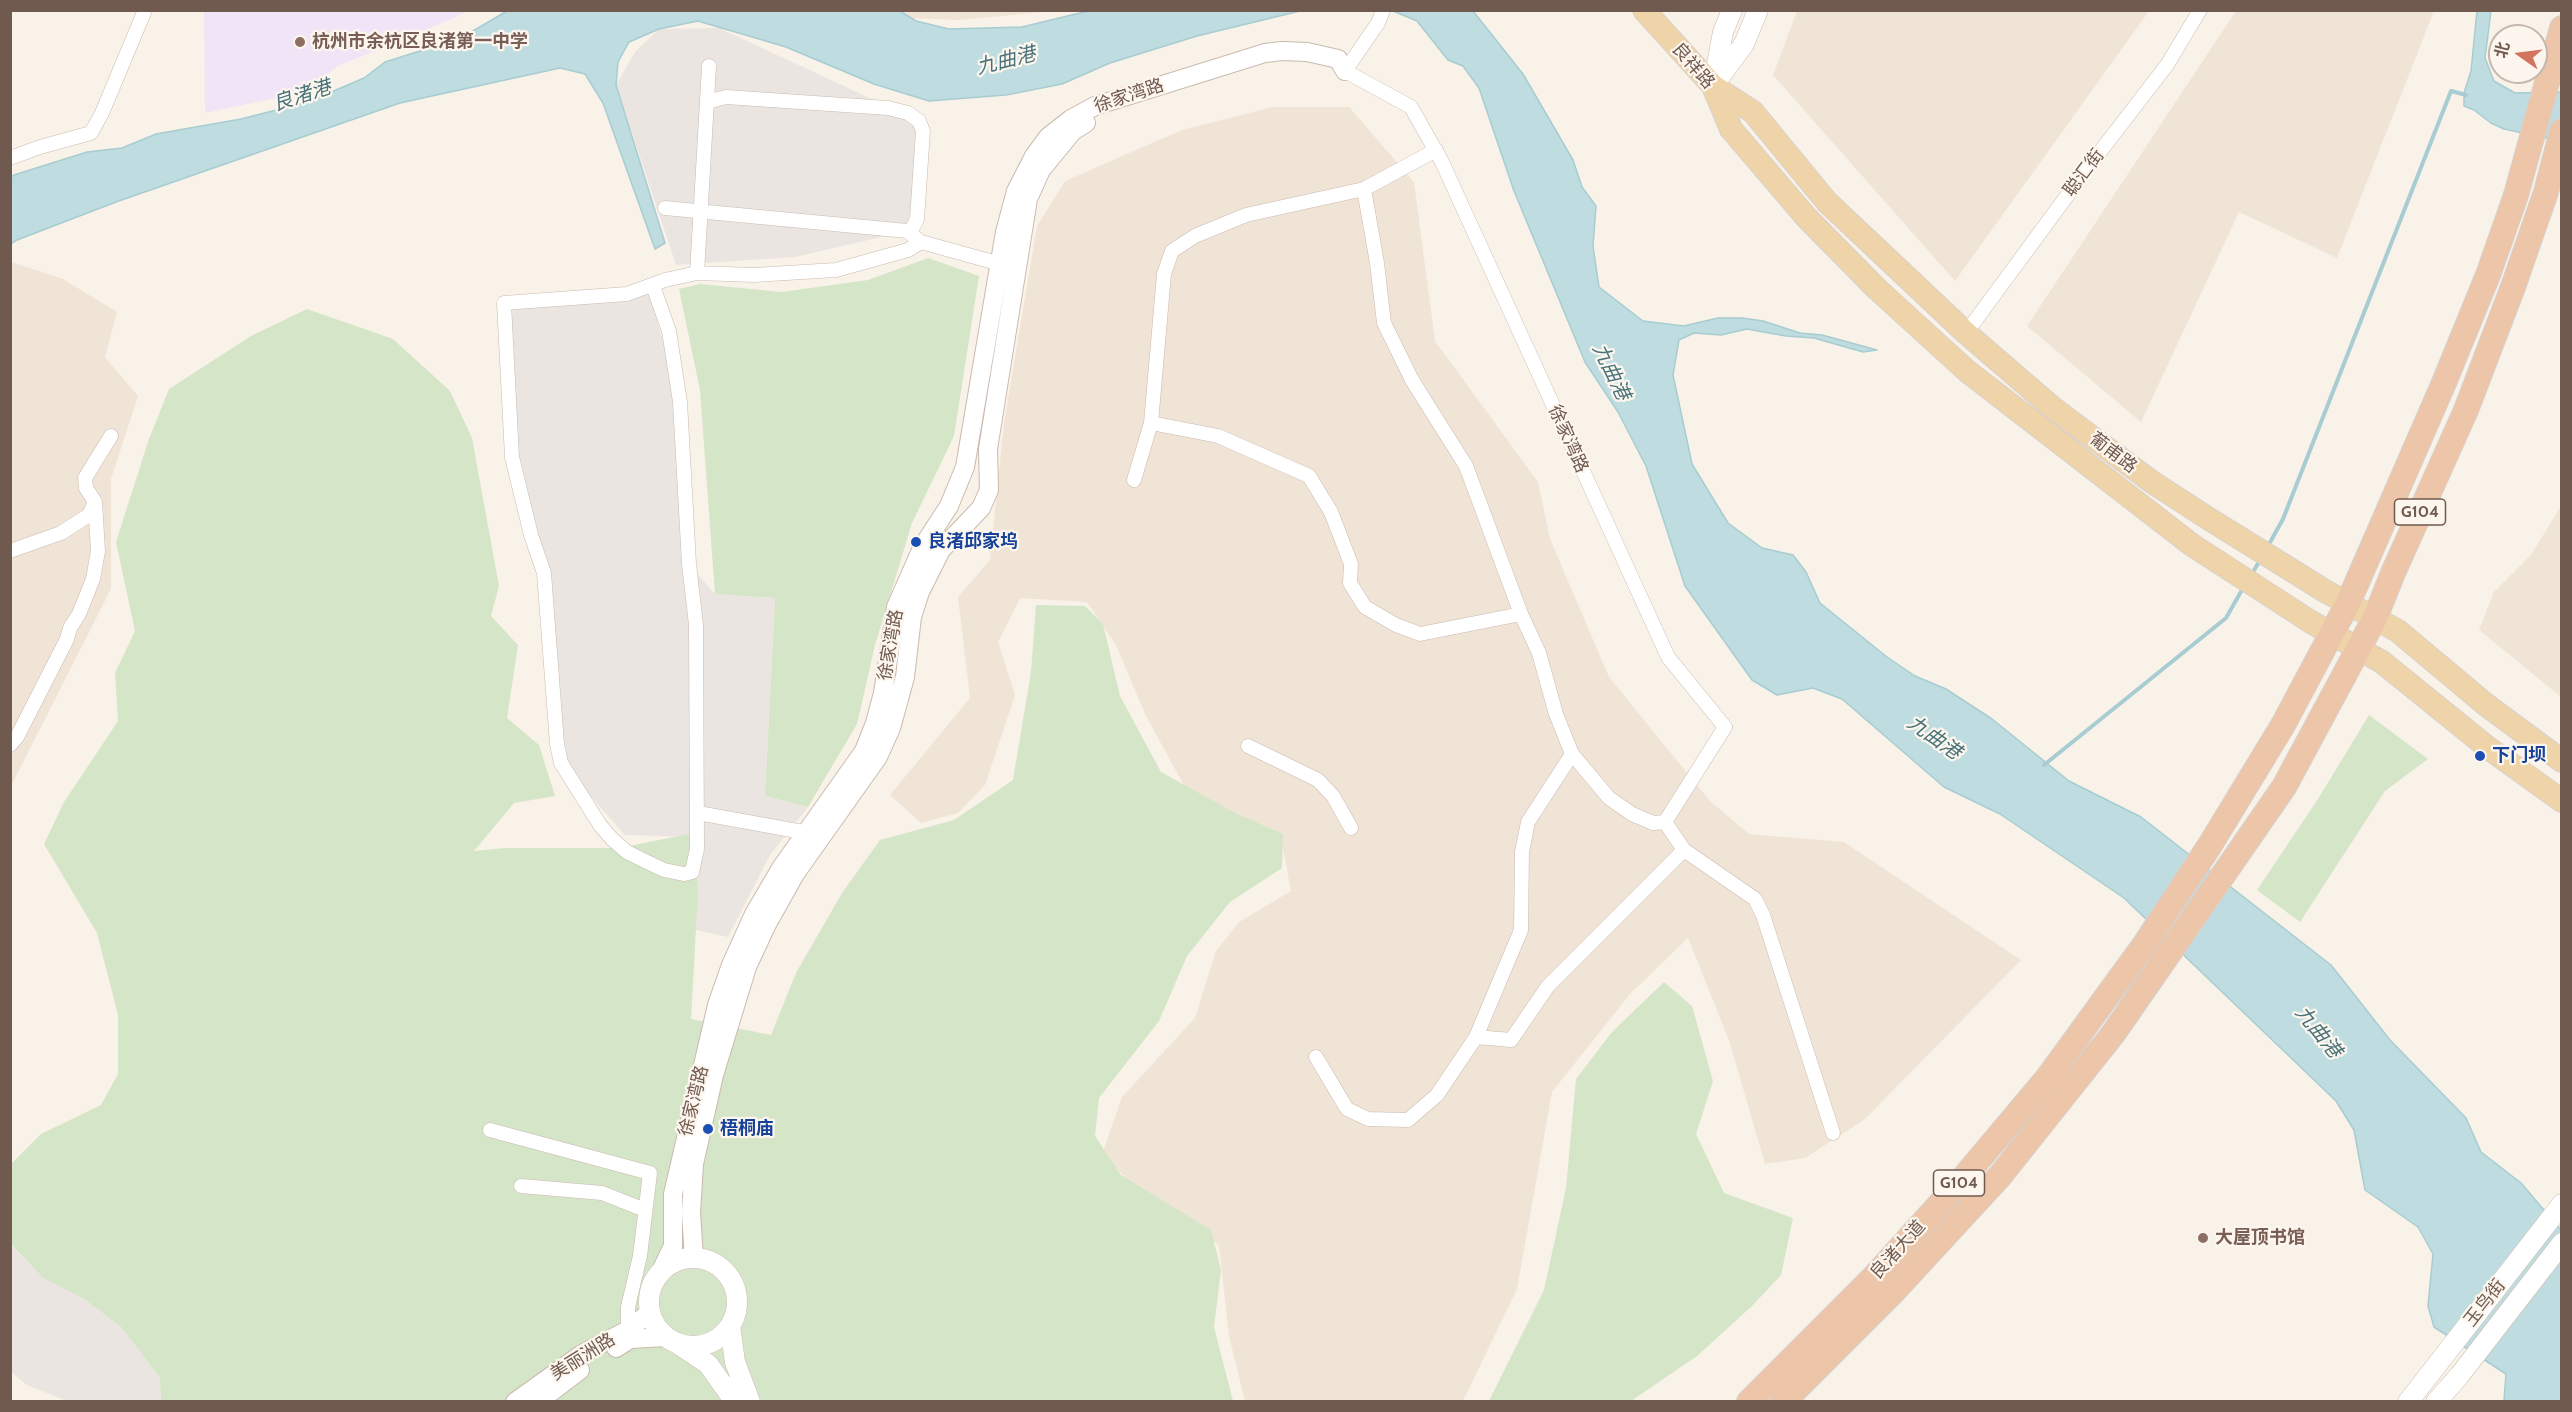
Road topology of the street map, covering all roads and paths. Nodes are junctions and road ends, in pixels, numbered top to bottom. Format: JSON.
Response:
{"nodes":[{"id":1,"x":145,"y":10,"type":"edge"},
{"id":2,"x":1644,"y":10,"type":"edge"},
{"id":3,"x":1732,"y":10,"type":"edge"},
{"id":4,"x":1758,"y":10,"type":"edge"},
{"id":5,"x":2200,"y":10,"type":"edge"},
{"id":6,"x":1381,"y":17,"type":"edge"},
{"id":7,"x":2562,"y":28,"type":"edge"},
{"id":8,"x":709,"y":66,"type":"dead end"},
{"id":9,"x":1345,"y":71,"type":"junction"},
{"id":10,"x":1713,"y":86,"type":"junction"},
{"id":11,"x":707,"y":102,"type":"junction"},
{"id":12,"x":1731,"y":129,"type":"joint"},
{"id":13,"x":2560,"y":137,"type":"edge"},
{"id":14,"x":1436,"y":150,"type":"junction"},
{"id":15,"x":10,"y":158,"type":"edge"},
{"id":16,"x":1364,"y":189,"type":"junction"},
{"id":17,"x":665,"y":208,"type":"dead end"},
{"id":18,"x":701,"y":211,"type":"junction"},
{"id":19,"x":916,"y":238,"type":"junction"},
{"id":20,"x":1008,"y":266,"type":"junction"},
{"id":21,"x":698,"y":273,"type":"junction"},
{"id":22,"x":653,"y":286,"type":"junction"},
{"id":23,"x":1966,"y":333,"type":"junction"},
{"id":24,"x":1151,"y":423,"type":"junction"},
{"id":25,"x":111,"y":436,"type":"dead end"},
{"id":26,"x":1134,"y":480,"type":"dead end"},
{"id":27,"x":95,"y":502,"type":"junction"},
{"id":28,"x":10,"y":551,"type":"edge"},
{"id":29,"x":2348,"y":603,"type":"junction"},
{"id":30,"x":1521,"y":614,"type":"junction"},
{"id":31,"x":2375,"y":618,"type":"junction"},
{"id":32,"x":2332,"y":634,"type":"junction"},
{"id":33,"x":2359,"y":650,"type":"junction"},
{"id":34,"x":10,"y":745,"type":"edge"},
{"id":35,"x":1248,"y":746,"type":"dead end"},
{"id":36,"x":1572,"y":754,"type":"junction"},
{"id":37,"x":2562,"y":761,"type":"edge"},
{"id":38,"x":2562,"y":801,"type":"edge"},
{"id":39,"x":698,"y":813,"type":"junction"},
{"id":40,"x":1665,"y":822,"type":"junction"},
{"id":41,"x":1351,"y":828,"type":"dead end"},
{"id":42,"x":814,"y":834,"type":"junction"},
{"id":43,"x":1684,"y":850,"type":"junction"},
{"id":44,"x":1476,"y":1037,"type":"junction"},
{"id":45,"x":1316,"y":1057,"type":"dead end"},
{"id":46,"x":490,"y":1130,"type":"dead end"},
{"id":47,"x":1833,"y":1132,"type":"dead end"},
{"id":48,"x":521,"y":1186,"type":"dead end"},
{"id":49,"x":2562,"y":1204,"type":"edge"},
{"id":50,"x":645,"y":1210,"type":"junction"},
{"id":51,"x":2562,"y":1243,"type":"edge"},
{"id":52,"x":694,"y":1258,"type":"junction"},
{"id":53,"x":660,"y":1273,"type":"junction"},
{"id":54,"x":650,"y":1312,"type":"junction"},
{"id":55,"x":730,"y":1326,"type":"junction"},
{"id":56,"x":628,"y":1330,"type":"junction"},
{"id":57,"x":672,"y":1340,"type":"junction"},
{"id":58,"x":515,"y":1401,"type":"edge"},
{"id":59,"x":538,"y":1401,"type":"edge"},
{"id":60,"x":735,"y":1401,"type":"edge"},
{"id":61,"x":750,"y":1401,"type":"edge"},
{"id":62,"x":1749,"y":1401,"type":"edge"},
{"id":63,"x":1783,"y":1401,"type":"edge"},
{"id":64,"x":2408,"y":1401,"type":"edge"},
{"id":65,"x":2436,"y":1401,"type":"edge"}],
"edges":[{"from":1,"to":15,"type":"street"},
{"from":2,"to":10,"type":"main road","name":"良祥路"},
{"from":3,"to":10,"type":"main road"},
{"from":4,"to":10,"type":"main road"},
{"from":5,"to":23,"type":"street","name":"聪汇街"},
{"from":6,"to":9,"type":"street"},
{"from":7,"to":29,"type":"highway","number":"G104"},
{"from":8,"to":11,"type":"street"},
{"from":9,"to":14,"type":"street","name":"徐家湾路"},
{"from":9,"to":20,"type":"street","name":"徐家湾路"},
{"from":10,"to":12,"type":"main road","name":"良祥路"},
{"from":10,"to":23,"type":"main road","name":"葡甫路"},
{"from":11,"to":18,"type":"street"},
{"from":11,"to":19,"type":"street"},
{"from":12,"to":32,"type":"main road","name":"葡甫路"},
{"from":13,"to":31,"type":"highway","number":"G104"},
{"from":14,"to":16,"type":"street"},
{"from":14,"to":40,"type":"street","name":"徐家湾路"},
{"from":16,"to":24,"type":"street"},
{"from":16,"to":30,"type":"street"},
{"from":17,"to":18,"type":"street"},
{"from":18,"to":19,"type":"street"},
{"from":18,"to":21,"type":"street"},
{"from":19,"to":20,"type":"street"},
{"from":19,"to":21,"type":"street"},
{"from":20,"to":42,"type":"street","name":"徐家湾路"},
{"from":20,"to":42,"type":"street","name":"徐家湾路"},
{"from":21,"to":22,"type":"street"},
{"from":22,"to":39,"type":"street"},
{"from":22,"to":39,"type":"street"},
{"from":23,"to":29,"type":"main road","name":"葡甫路"},
{"from":24,"to":26,"type":"street"},
{"from":24,"to":30,"type":"street"},
{"from":25,"to":27,"type":"street"},
{"from":27,"to":28,"type":"street"},
{"from":27,"to":34,"type":"street"},
{"from":29,"to":31,"type":"main road","name":"葡甫路"},
{"from":29,"to":32,"type":"highway","number":"G104"},
{"from":30,"to":36,"type":"street"},
{"from":31,"to":33,"type":"highway","number":"G104"},
{"from":31,"to":37,"type":"main road","name":"葡甫路"},
{"from":32,"to":33,"type":"main road","name":"葡甫路"},
{"from":32,"to":62,"type":"highway","name":"良渚大道","number":"G104"},
{"from":33,"to":38,"type":"main road","name":"葡甫路"},
{"from":33,"to":63,"type":"highway","name":"良渚大道","number":"G104"},
{"from":35,"to":41,"type":"street"},
{"from":36,"to":40,"type":"street"},
{"from":36,"to":44,"type":"street"},
{"from":39,"to":42,"type":"street"},
{"from":40,"to":43,"type":"street"},
{"from":42,"to":52,"type":"street","name":"徐家湾路"},
{"from":42,"to":53,"type":"street","name":"徐家湾路"},
{"from":43,"to":44,"type":"street"},
{"from":43,"to":47,"type":"street"},
{"from":44,"to":45,"type":"street"},
{"from":46,"to":50,"type":"street"},
{"from":48,"to":50,"type":"street"},
{"from":49,"to":64,"type":"main road","name":"玉鸟街"},
{"from":50,"to":56,"type":"street"},
{"from":51,"to":65,"type":"main road","name":"玉鸟街"},
{"from":52,"to":53,"type":"main road"},
{"from":52,"to":55,"type":"main road"},
{"from":53,"to":54,"type":"main road"},
{"from":54,"to":56,"type":"street","name":"美丽洲路"},
{"from":54,"to":57,"type":"main road"},
{"from":55,"to":57,"type":"main road"},
{"from":55,"to":61,"type":"main road"},
{"from":56,"to":58,"type":"street","name":"美丽洲路"},
{"from":57,"to":59,"type":"street","name":"美丽洲路"},
{"from":57,"to":60,"type":"main road"}]}
